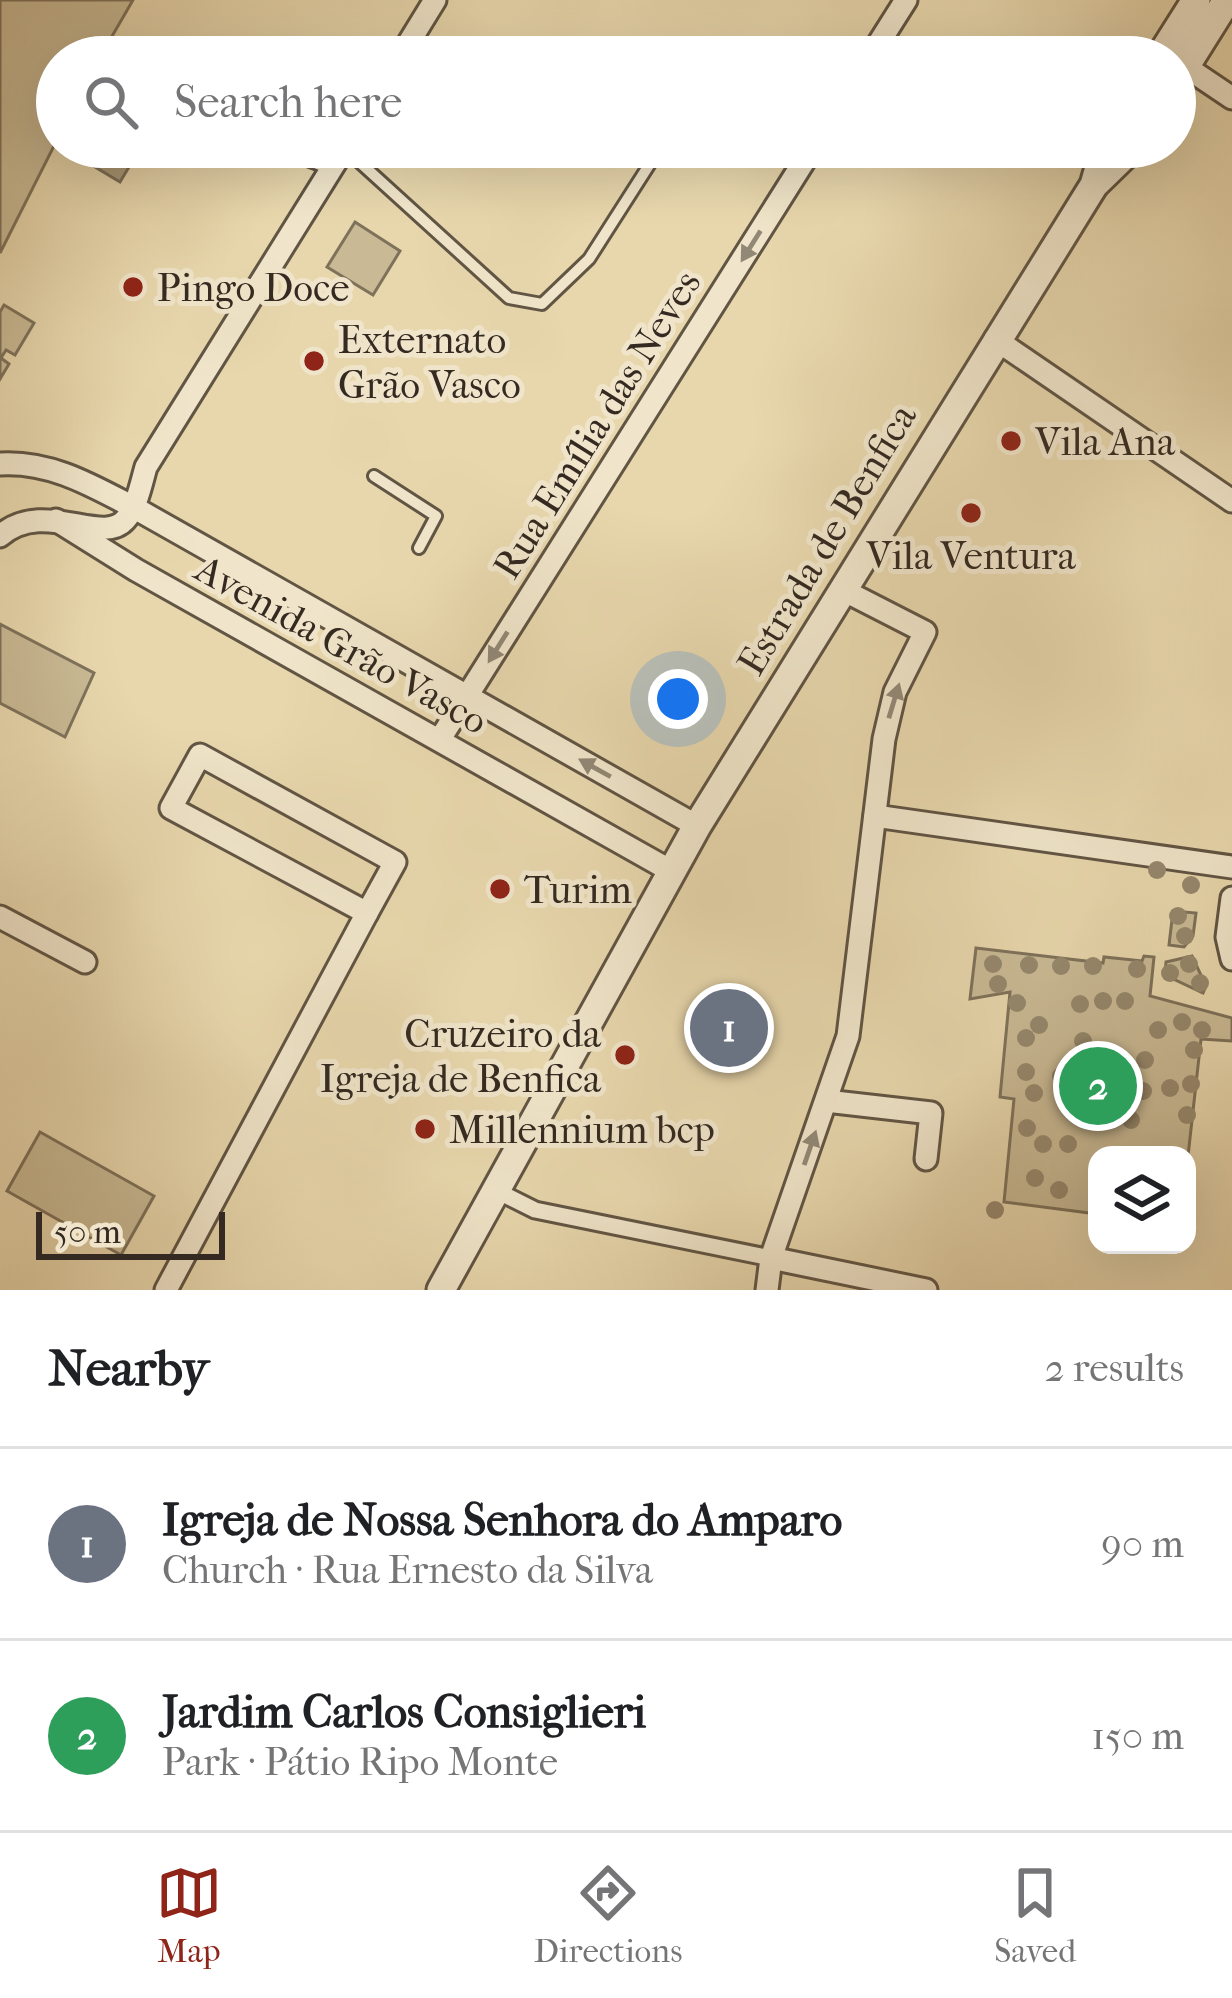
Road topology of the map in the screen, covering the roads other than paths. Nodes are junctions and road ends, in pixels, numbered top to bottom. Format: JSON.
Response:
{"nodes":[{"id":1,"x":435,"y":0,"type":"edge"},
{"id":2,"x":906,"y":0,"type":"edge"},
{"id":3,"x":1196,"y":0,"type":"edge"},
{"id":4,"x":1227,"y":0,"type":"edge"},
{"id":5,"x":413,"y":36,"type":"edge"},
{"id":6,"x":883,"y":36,"type":"edge"},
{"id":7,"x":1185,"y":36,"type":"edge"},
{"id":8,"x":1196,"y":40,"type":"edge"},
{"id":9,"x":1196,"y":80,"type":"edge"},
{"id":10,"x":1232,"y":98,"type":"edge"},
{"id":11,"x":367,"y":168,"type":"edge"},
{"id":12,"x":647,"y":168,"type":"edge"},
{"id":13,"x":800,"y":168,"type":"edge"},
{"id":14,"x":1099,"y":168,"type":"edge"},
{"id":15,"x":1111,"y":168,"type":"edge"},
{"id":16,"x":331,"y":169,"type":"edge"},
{"id":17,"x":1094,"y":184,"type":"junction"},
{"id":18,"x":995,"y":339,"type":"junction"},
{"id":19,"x":0,"y":464,"type":"edge"},
{"id":20,"x":374,"y":476,"type":"dead end"},
{"id":21,"x":1232,"y":501,"type":"edge"},
{"id":22,"x":134,"y":507,"type":"junction"},
{"id":23,"x":56,"y":520,"type":"junction"},
{"id":24,"x":0,"y":536,"type":"edge"},
{"id":25,"x":419,"y":548,"type":"dead end"},
{"id":26,"x":841,"y":589,"type":"junction"},
{"id":27,"x":467,"y":696,"type":"junction"},
{"id":28,"x":440,"y":739,"type":"junction"},
{"id":29,"x":875,"y":816,"type":"junction"},
{"id":30,"x":697,"y":826,"type":"junction"},
{"id":31,"x":1232,"y":867,"type":"edge"},
{"id":32,"x":671,"y":871,"type":"junction"},
{"id":33,"x":1232,"y":898,"type":"edge"},
{"id":34,"x":368,"y":914,"type":"junction"},
{"id":35,"x":0,"y":916,"type":"edge"},
{"id":36,"x":1232,"y":959,"type":"edge"},
{"id":37,"x":85,"y":962,"type":"dead end"},
{"id":38,"x":826,"y":1101,"type":"junction"},
{"id":39,"x":926,"y":1159,"type":"dead end"},
{"id":40,"x":495,"y":1190,"type":"junction"},
{"id":41,"x":771,"y":1258,"type":"junction"},
{"id":42,"x":166,"y":1290,"type":"edge"},
{"id":43,"x":441,"y":1290,"type":"edge"},
{"id":44,"x":767,"y":1290,"type":"edge"},
{"id":45,"x":926,"y":1290,"type":"edge"}],
"edges":[{"from":1,"to":5,"type":"street"},
{"from":2,"to":6,"type":"street"},
{"from":3,"to":7,"type":"street"},
{"from":4,"to":8,"type":"street"},
{"from":9,"to":10,"type":"street"},
{"from":11,"to":12,"type":"lane"},
{"from":13,"to":27,"type":"street","name":"Rua Emília das Neves","one_way":true},
{"from":14,"to":17,"type":"street","name":"Estrada de Benfica"},
{"from":15,"to":17,"type":"street"},
{"from":16,"to":22,"type":"street"},
{"from":17,"to":18,"type":"street","name":"Estrada de Benfica"},
{"from":18,"to":21,"type":"street"},
{"from":18,"to":26,"type":"street","name":"Estrada de Benfica"},
{"from":19,"to":22,"type":"street","name":"Avenida Grão Vasco"},
{"from":20,"to":25,"type":"lane"},
{"from":22,"to":23,"type":"street"},
{"from":22,"to":27,"type":"street","name":"Avenida Grão Vasco"},
{"from":23,"to":24,"type":"street"},
{"from":23,"to":28,"type":"street","name":"Avenida Grão Vasco"},
{"from":29,"to":26,"type":"street","one_way":true},
{"from":26,"to":30,"type":"street","name":"Estrada de Benfica"},
{"from":27,"to":28,"type":"street","name":"Rua Emília das Neves"},
{"from":30,"to":27,"type":"street","name":"Avenida Grão Vasco","one_way":true},
{"from":28,"to":32,"type":"street","name":"Avenida Grão Vasco"},
{"from":29,"to":31,"type":"street"},
{"from":29,"to":38,"type":"street"},
{"from":30,"to":32,"type":"street","name":"Estrada de Benfica"},
{"from":32,"to":40,"type":"street","name":"Estrada de Benfica"},
{"from":33,"to":36,"type":"street"},
{"from":34,"to":34,"type":"street"},
{"from":34,"to":42,"type":"street"},
{"from":35,"to":37,"type":"street"},
{"from":38,"to":39,"type":"street"},
{"from":41,"to":38,"type":"street","one_way":true},
{"from":40,"to":41,"type":"street"},
{"from":40,"to":43,"type":"street","name":"Estrada de Benfica"},
{"from":41,"to":44,"type":"street"},
{"from":41,"to":45,"type":"street"}]}
